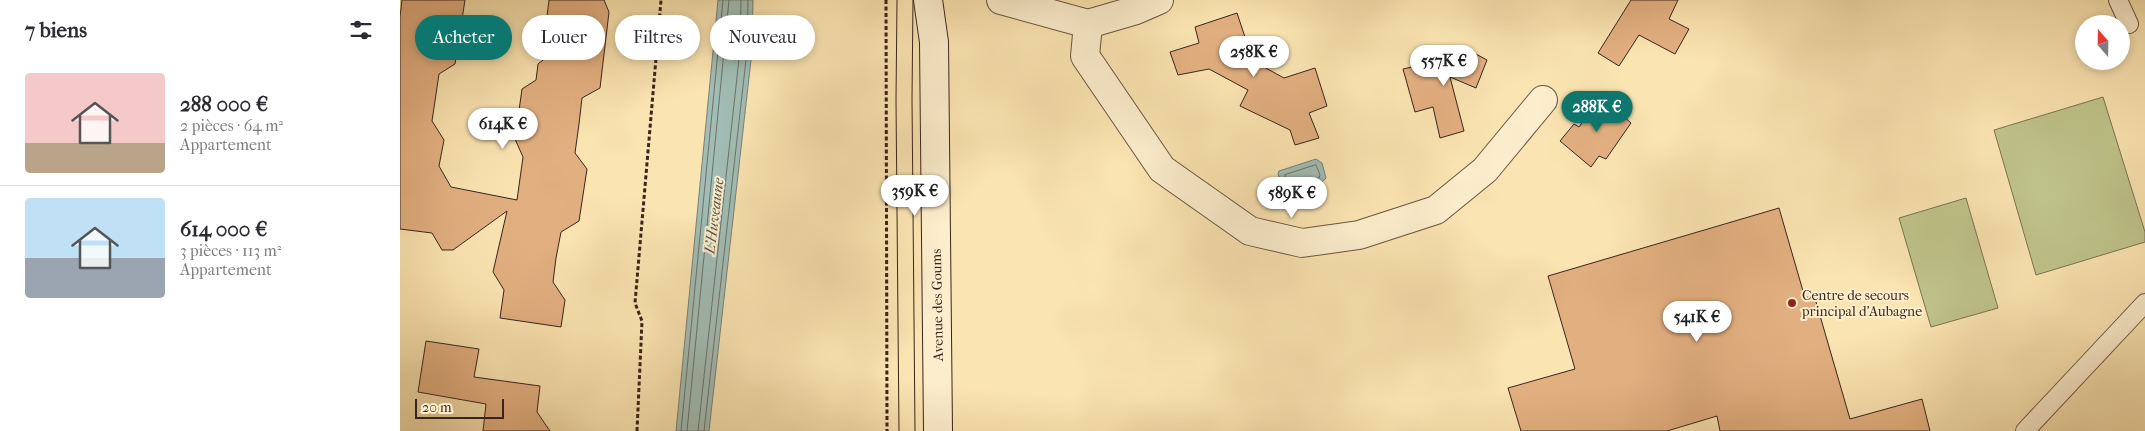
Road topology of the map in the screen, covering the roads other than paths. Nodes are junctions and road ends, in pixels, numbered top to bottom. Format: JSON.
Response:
{"nodes":[{"id":1,"x":928,"y":0,"type":"edge"},
{"id":2,"x":1001,"y":0,"type":"edge"},
{"id":3,"x":1159,"y":0,"type":"edge"},
{"id":4,"x":2118,"y":0,"type":"edge"},
{"id":5,"x":2125,"y":15,"type":"edge"},
{"id":6,"x":1088,"y":24,"type":"junction"},
{"id":7,"x":1543,"y":100,"type":"dead end"},
{"id":8,"x":2145,"y":303,"type":"edge"},
{"id":9,"x":938,"y":431,"type":"edge"},
{"id":10,"x":2025,"y":431,"type":"edge"}],
"edges":[{"from":1,"to":9,"type":"street","name":"Avenue des Goums"},
{"from":2,"to":6,"type":"street"},
{"from":3,"to":6,"type":"street"},
{"from":4,"to":5,"type":"lane"},
{"from":6,"to":7,"type":"street"},
{"from":8,"to":10,"type":"lane"}]}
